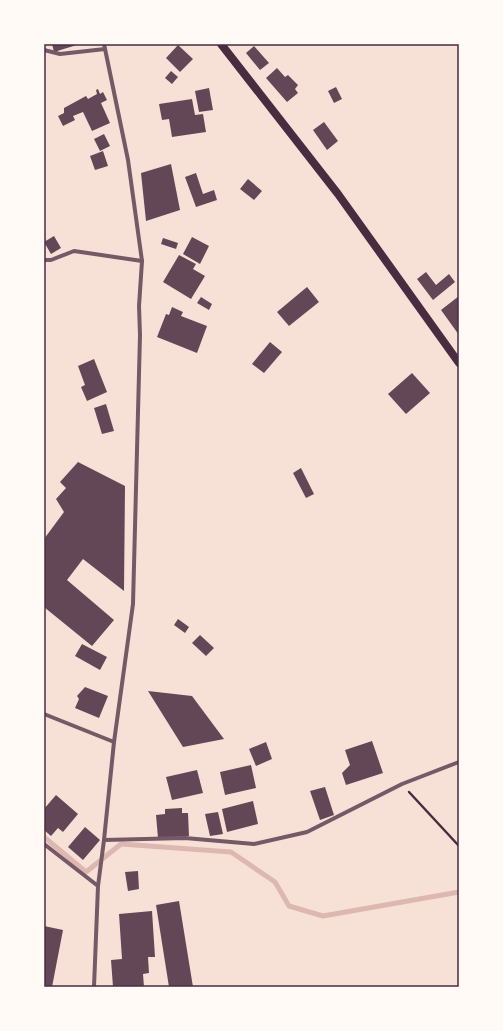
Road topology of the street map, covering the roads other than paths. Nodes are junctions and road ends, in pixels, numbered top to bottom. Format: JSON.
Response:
{"nodes":[{"id":1,"x":221,"y":44,"type":"edge"},
{"id":2,"x":104,"y":46,"type":"edge"},
{"id":3,"x":44,"y":50,"type":"edge"},
{"id":4,"x":44,"y":260,"type":"edge"},
{"id":5,"x":142,"y":261,"type":"junction"},
{"id":6,"x":459,"y":363,"type":"edge"},
{"id":7,"x":44,"y":714,"type":"edge"},
{"id":8,"x":114,"y":742,"type":"junction"},
{"id":9,"x":459,"y":762,"type":"edge"},
{"id":10,"x":104,"y":840,"type":"junction"},
{"id":11,"x":44,"y":844,"type":"edge"},
{"id":12,"x":98,"y":886,"type":"junction"},
{"id":13,"x":94,"y":987,"type":"edge"}],
"edges":[{"from":1,"to":6,"type":"main road"},
{"from":2,"to":3,"type":"street"},
{"from":2,"to":5,"type":"street"},
{"from":4,"to":5,"type":"street"},
{"from":5,"to":8,"type":"street"},
{"from":7,"to":8,"type":"street"},
{"from":8,"to":10,"type":"street"},
{"from":9,"to":10,"type":"street"},
{"from":10,"to":12,"type":"street"},
{"from":11,"to":12,"type":"street"},
{"from":12,"to":13,"type":"street"}]}
